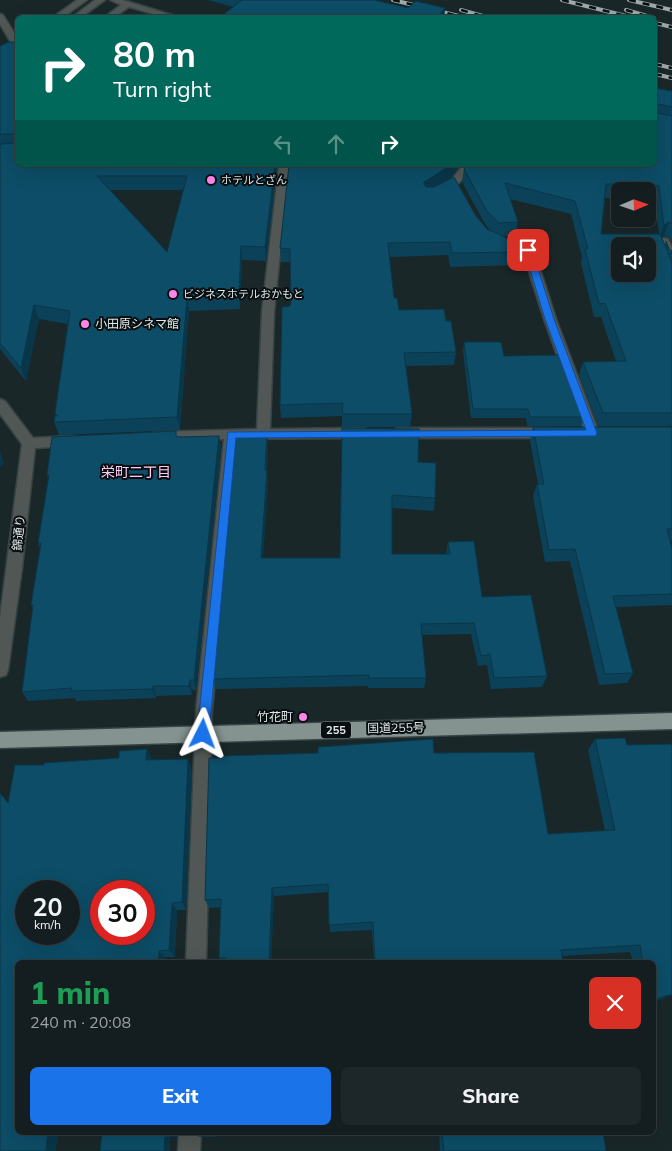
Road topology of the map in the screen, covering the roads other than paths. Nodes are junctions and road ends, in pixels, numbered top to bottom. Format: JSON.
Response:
{"nodes":[{"id":1,"x":83,"y":0,"type":"edge"},
{"id":2,"x":101,"y":0,"type":"edge"},
{"id":3,"x":114,"y":0,"type":"edge"},
{"id":4,"x":128,"y":4,"type":"junction"},
{"id":5,"x":60,"y":15,"type":"edge"},
{"id":6,"x":78,"y":15,"type":"edge"},
{"id":7,"x":112,"y":15,"type":"edge"},
{"id":8,"x":156,"y":15,"type":"edge"},
{"id":9,"x":0,"y":17,"type":"edge"},
{"id":10,"x":15,"y":45,"type":"edge"},
{"id":11,"x":284,"y":167,"type":"edge"},
{"id":12,"x":467,"y":167,"type":"edge"},
{"id":13,"x":429,"y":197,"type":"edge"},
{"id":14,"x":664,"y":241,"type":"edge"},
{"id":15,"x":522,"y":251,"type":"dead end"},
{"id":16,"x":672,"y":262,"type":"edge"},
{"id":17,"x":0,"y":404,"type":"edge"},
{"id":18,"x":263,"y":433,"type":"junction"},
{"id":19,"x":562,"y":433,"type":"edge"},
{"id":20,"x":592,"y":433,"type":"edge"},
{"id":21,"x":232,"y":434,"type":"junction"},
{"id":22,"x":142,"y":438,"type":"edge"},
{"id":23,"x":82,"y":441,"type":"edge"},
{"id":24,"x":28,"y":443,"type":"junction"},
{"id":25,"x":0,"y":670,"type":"edge"},
{"id":26,"x":672,"y":721,"type":"edge"},
{"id":27,"x":203,"y":734,"type":"junction"},
{"id":28,"x":0,"y":740,"type":"edge"},
{"id":29,"x":196,"y":960,"type":"edge"},
{"id":30,"x":190,"y":1135,"type":"edge"},
{"id":31,"x":189,"y":1151,"type":"edge"}],
"edges":[{"from":1,"to":5,"type":"street"},
{"from":2,"to":6,"type":"street"},
{"from":3,"to":4,"type":"street"},
{"from":4,"to":7,"type":"street"},
{"from":4,"to":8,"type":"street"},
{"from":9,"to":10,"type":"street"},
{"from":11,"to":18,"type":"street"},
{"from":12,"to":13,"type":"street"},
{"from":14,"to":16,"type":"street"},
{"from":15,"to":20,"type":"street"},
{"from":17,"to":24,"type":"street"},
{"from":18,"to":19,"type":"street"},
{"from":18,"to":21,"type":"street"},
{"from":21,"to":22,"type":"street"},
{"from":21,"to":27,"type":"street"},
{"from":23,"to":24,"type":"street"},
{"from":24,"to":25,"type":"street","name":"錦通り"},
{"from":26,"to":27,"type":"highway","name":"国道255号","number":"255"},
{"from":27,"to":28,"type":"highway","name":"国道255号","number":"255"},
{"from":27,"to":29,"type":"street"},
{"from":30,"to":31,"type":"street"}]}
